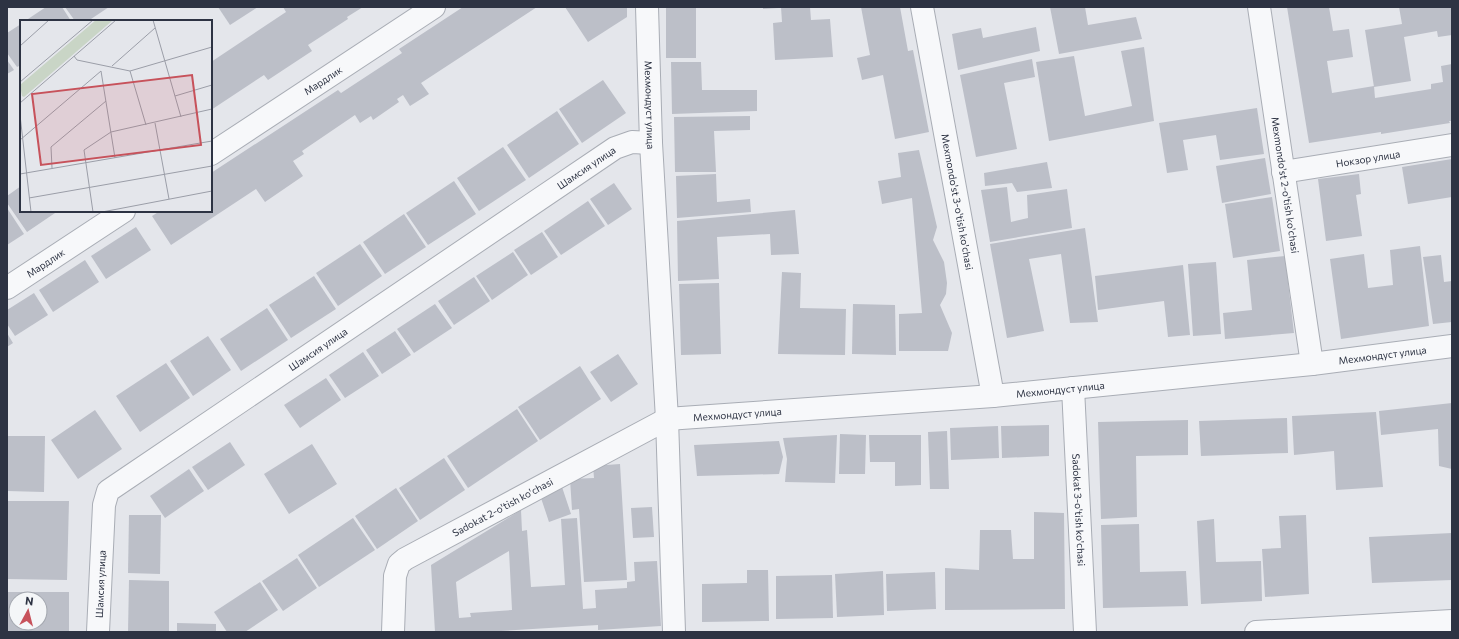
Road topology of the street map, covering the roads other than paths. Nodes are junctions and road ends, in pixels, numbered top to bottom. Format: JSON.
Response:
{"nodes":[{"id":1,"x":434,"y":7,"type":"edge"},
{"id":2,"x":647,"y":7,"type":"edge"},
{"id":3,"x":922,"y":7,"type":"edge"},
{"id":4,"x":1259,"y":7,"type":"edge"},
{"id":5,"x":651,"y":143,"type":"junction"},
{"id":6,"x":1452,"y":145,"type":"edge"},
{"id":7,"x":212,"y":153,"type":"edge"},
{"id":8,"x":1283,"y":172,"type":"junction"},
{"id":9,"x":122,"y":212,"type":"edge"},
{"id":10,"x":7,"y":288,"type":"edge"},
{"id":11,"x":1452,"y":346,"type":"edge"},
{"id":12,"x":1312,"y":364,"type":"junction"},
{"id":13,"x":1073,"y":388,"type":"junction"},
{"id":14,"x":993,"y":396,"type":"junction"},
{"id":15,"x":667,"y":419,"type":"junction"},
{"id":16,"x":1452,"y":621,"type":"edge"},
{"id":17,"x":98,"y":632,"type":"edge"},
{"id":18,"x":393,"y":632,"type":"edge"},
{"id":19,"x":674,"y":632,"type":"edge"},
{"id":20,"x":1085,"y":632,"type":"edge"},
{"id":21,"x":1256,"y":632,"type":"edge"}],
"edges":[{"from":1,"to":7,"type":"street","name":"Мардлик"},
{"from":2,"to":5,"type":"street","name":"Мехмондуст улица"},
{"from":3,"to":14,"type":"street","name":"Mexmondo'st 3-o'tish ko'chasi"},
{"from":4,"to":8,"type":"street","name":"Mexmondo'st 2-o'tish ko'chasi"},
{"from":5,"to":15,"type":"street","name":"Мехмондуст улица"},
{"from":5,"to":17,"type":"street","name":"Шамсия улица"},
{"from":6,"to":8,"type":"street","name":"Нокзор улица"},
{"from":8,"to":12,"type":"street","name":"Mexmondo'st 2-o'tish ko'chasi"},
{"from":9,"to":10,"type":"street","name":"Мардлик"},
{"from":11,"to":12,"type":"street","name":"Мехмондуст улица"},
{"from":12,"to":13,"type":"street","name":"Мехмондуст улица"},
{"from":13,"to":14,"type":"street","name":"Мехмондуст улица"},
{"from":13,"to":20,"type":"street","name":"Sadokat 3-o'tish ko'chasi"},
{"from":14,"to":15,"type":"street","name":"Мехмондуст улица"},
{"from":15,"to":18,"type":"street","name":"Sadokat 2-o'tish ko'chasi"},
{"from":15,"to":19,"type":"street","name":"Мехмондуст улица"},
{"from":16,"to":21,"type":"street"}]}
